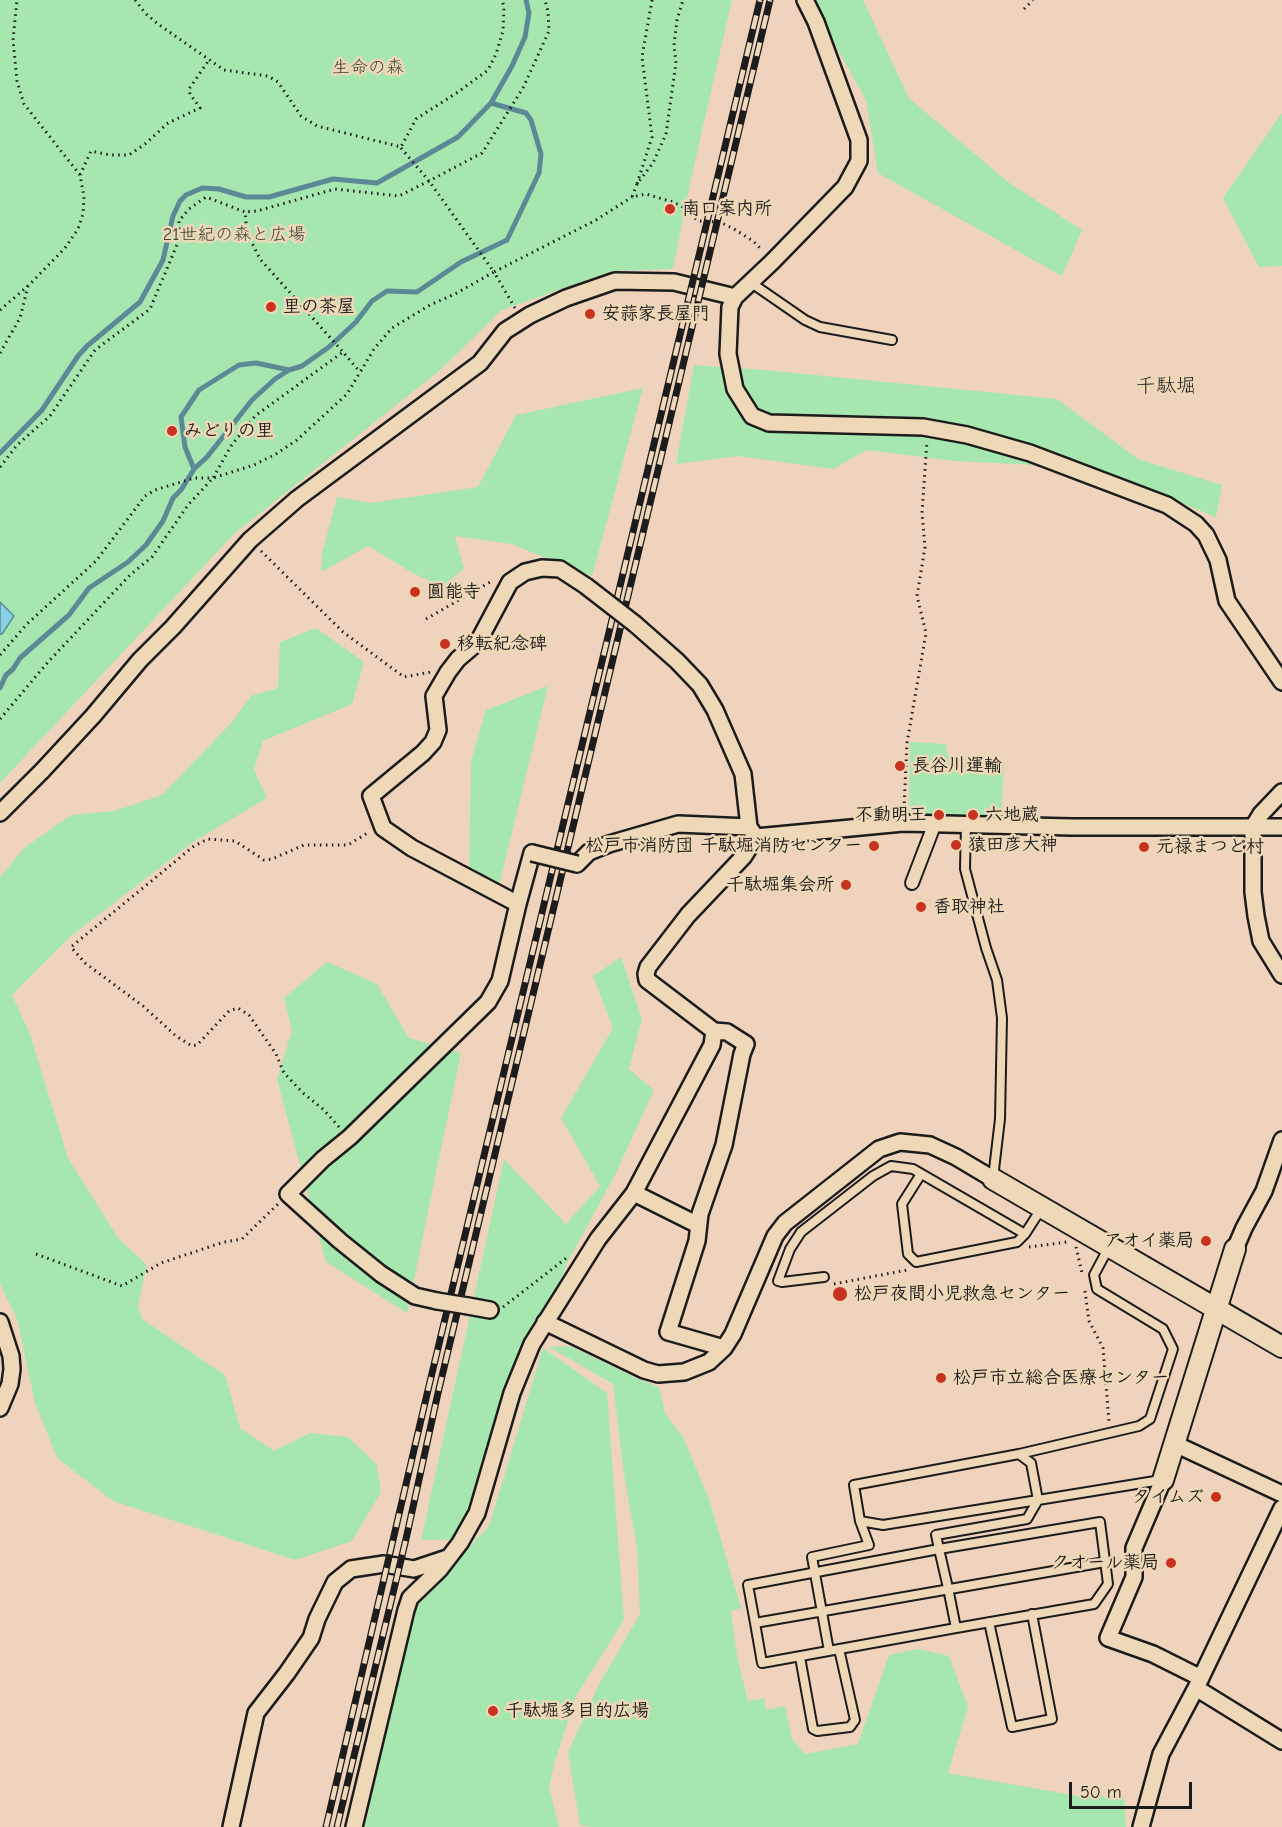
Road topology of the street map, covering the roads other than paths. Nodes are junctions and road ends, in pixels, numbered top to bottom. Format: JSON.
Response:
{"nodes":[{"id":1,"x":805,"y":0,"type":"edge"},
{"id":2,"x":750,"y":282,"type":"junction"},
{"id":3,"x":735,"y":297,"type":"junction"},
{"id":4,"x":891,"y":340,"type":"dead end"},
{"id":5,"x":1282,"y":682,"type":"edge"},
{"id":6,"x":1282,"y":792,"type":"edge"},
{"id":7,"x":2,"y":807,"type":"edge"},
{"id":8,"x":935,"y":823,"type":"junction"},
{"id":9,"x":966,"y":824,"type":"junction"},
{"id":10,"x":1282,"y":826,"type":"edge"},
{"id":11,"x":1253,"y":827,"type":"junction"},
{"id":12,"x":753,"y":832,"type":"junction"},
{"id":13,"x":912,"y":883,"type":"dead end"},
{"id":14,"x":518,"y":904,"type":"junction"},
{"id":15,"x":1282,"y":975,"type":"edge"},
{"id":16,"x":714,"y":1031,"type":"junction"},
{"id":17,"x":1282,"y":1140,"type":"edge"},
{"id":18,"x":921,"y":1174,"type":"junction"},
{"id":19,"x":993,"y":1179,"type":"junction"},
{"id":20,"x":634,"y":1193,"type":"junction"},
{"id":21,"x":1041,"y":1207,"type":"junction"},
{"id":22,"x":699,"y":1225,"type":"junction"},
{"id":23,"x":1025,"y":1234,"type":"junction"},
{"id":24,"x":1109,"y":1247,"type":"junction"},
{"id":25,"x":1235,"y":1249,"type":"joint"},
{"id":26,"x":824,"y":1277,"type":"dead end"},
{"id":27,"x":1217,"y":1309,"type":"junction"},
{"id":28,"x":490,"y":1310,"type":"road end"},
{"id":29,"x":0,"y":1322,"type":"edge"},
{"id":30,"x":545,"y":1322,"type":"junction"},
{"id":31,"x":1282,"y":1347,"type":"edge"},
{"id":32,"x":724,"y":1348,"type":"junction"},
{"id":33,"x":0,"y":1408,"type":"edge"},
{"id":34,"x":1175,"y":1444,"type":"junction"},
{"id":35,"x":1019,"y":1454,"type":"junction"},
{"id":36,"x":1163,"y":1480,"type":"junction"},
{"id":37,"x":1282,"y":1494,"type":"edge"},
{"id":38,"x":1038,"y":1500,"type":"junction"},
{"id":39,"x":1282,"y":1508,"type":"edge"},
{"id":40,"x":860,"y":1521,"type":"junction"},
{"id":41,"x":939,"y":1549,"type":"junction"},
{"id":42,"x":447,"y":1558,"type":"junction"},
{"id":43,"x":1105,"y":1562,"type":"junction"},
{"id":44,"x":815,"y":1572,"type":"junction"},
{"id":45,"x":948,"y":1588,"type":"junction"},
{"id":46,"x":822,"y":1611,"type":"junction"},
{"id":47,"x":1032,"y":1614,"type":"junction"},
{"id":48,"x":989,"y":1622,"type":"junction"},
{"id":49,"x":755,"y":1623,"type":"junction"},
{"id":50,"x":956,"y":1628,"type":"junction"},
{"id":51,"x":839,"y":1649,"type":"junction"},
{"id":52,"x":829,"y":1651,"type":"junction"},
{"id":53,"x":800,"y":1657,"type":"junction"},
{"id":54,"x":1198,"y":1683,"type":"junction"},
{"id":55,"x":1282,"y":1741,"type":"edge"},
{"id":56,"x":231,"y":1827,"type":"edge"},
{"id":57,"x":354,"y":1827,"type":"edge"},
{"id":58,"x":1141,"y":1827,"type":"edge"}],
"edges":[{"from":1,"to":2,"type":"street"},
{"from":2,"to":3,"type":"street"},
{"from":2,"to":4,"type":"lane"},
{"from":3,"to":5,"type":"street"},
{"from":3,"to":7,"type":"street"},
{"from":6,"to":11,"type":"street"},
{"from":8,"to":9,"type":"street"},
{"from":8,"to":12,"type":"street"},
{"from":8,"to":13,"type":"street"},
{"from":9,"to":11,"type":"street"},
{"from":9,"to":19,"type":"lane"},
{"from":10,"to":11,"type":"street"},
{"from":11,"to":15,"type":"street"},
{"from":12,"to":14,"type":"street","bridge":true},
{"from":12,"to":14,"type":"street","bridge":true},
{"from":12,"to":16,"type":"street"},
{"from":14,"to":28,"type":"street","bridge":true},
{"from":16,"to":20,"type":"street"},
{"from":16,"to":22,"type":"street"},
{"from":17,"to":25,"type":"street"},
{"from":18,"to":23,"type":"lane"},
{"from":18,"to":23,"type":"lane"},
{"from":18,"to":26,"type":"lane"},
{"from":19,"to":21,"type":"street"},
{"from":19,"to":32,"type":"street"},
{"from":20,"to":22,"type":"street"},
{"from":20,"to":30,"type":"street"},
{"from":21,"to":23,"type":"lane"},
{"from":21,"to":24,"type":"street"},
{"from":22,"to":32,"type":"street"},
{"from":24,"to":27,"type":"street"},
{"from":24,"to":35,"type":"lane"},
{"from":25,"to":27,"type":"street"},
{"from":27,"to":31,"type":"street"},
{"from":27,"to":34,"type":"street"},
{"from":29,"to":33,"type":"street"},
{"from":30,"to":32,"type":"street"},
{"from":30,"to":42,"type":"street"},
{"from":34,"to":36,"type":"street"},
{"from":34,"to":37,"type":"street"},
{"from":35,"to":38,"type":"lane"},
{"from":35,"to":40,"type":"lane"},
{"from":36,"to":38,"type":"lane"},
{"from":36,"to":54,"type":"street"},
{"from":38,"to":40,"type":"lane"},
{"from":38,"to":41,"type":"lane"},
{"from":39,"to":54,"type":"street"},
{"from":40,"to":44,"type":"lane"},
{"from":41,"to":43,"type":"lane"},
{"from":41,"to":44,"type":"lane"},
{"from":41,"to":45,"type":"lane"},
{"from":42,"to":56,"type":"street"},
{"from":42,"to":57,"type":"street"},
{"from":43,"to":45,"type":"lane"},
{"from":43,"to":47,"type":"lane"},
{"from":44,"to":46,"type":"lane"},
{"from":44,"to":49,"type":"lane"},
{"from":45,"to":46,"type":"lane"},
{"from":45,"to":50,"type":"lane"},
{"from":46,"to":49,"type":"lane"},
{"from":46,"to":52,"type":"lane"},
{"from":47,"to":48,"type":"lane"},
{"from":47,"to":48,"type":"lane"},
{"from":48,"to":50,"type":"lane"},
{"from":49,"to":53,"type":"lane"},
{"from":50,"to":51,"type":"lane"},
{"from":51,"to":52,"type":"lane"},
{"from":51,"to":53,"type":"lane"},
{"from":52,"to":53,"type":"lane"},
{"from":54,"to":55,"type":"street"},
{"from":54,"to":58,"type":"street"}]}
